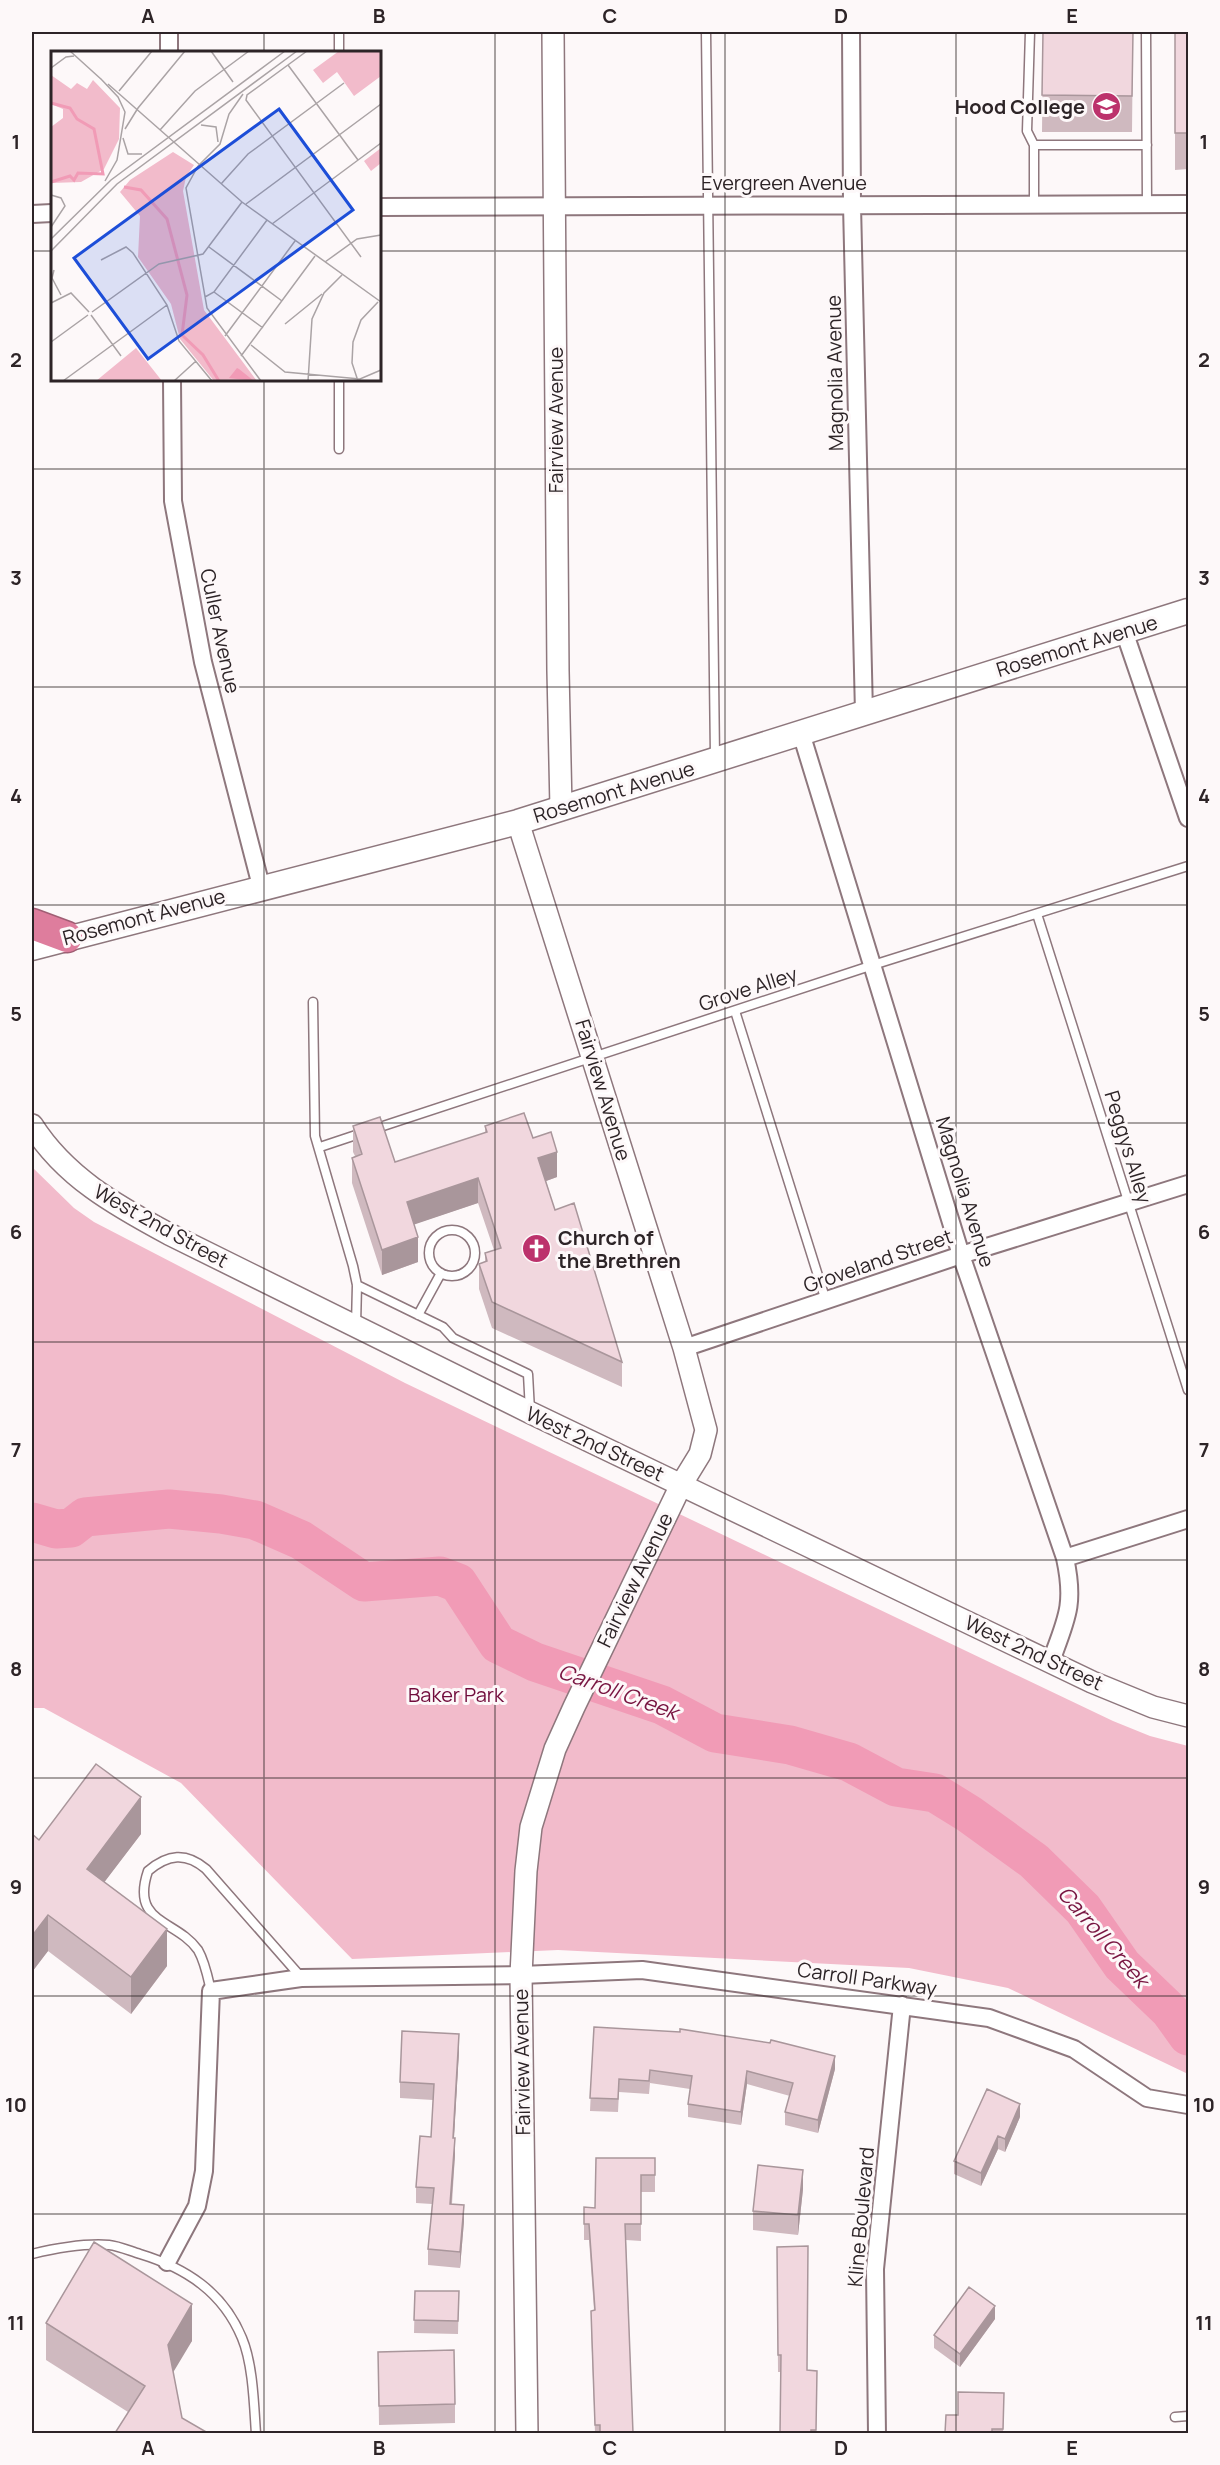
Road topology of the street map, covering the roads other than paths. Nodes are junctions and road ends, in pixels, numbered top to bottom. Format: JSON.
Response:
{"nodes":[{"id":1,"x":170,"y":32,"type":"edge"},
{"id":2,"x":339,"y":32,"type":"edge"},
{"id":3,"x":554,"y":32,"type":"edge"},
{"id":4,"x":706,"y":32,"type":"edge"},
{"id":5,"x":851,"y":32,"type":"edge"},
{"id":6,"x":1029,"y":32,"type":"edge"},
{"id":7,"x":1146,"y":32,"type":"edge"},
{"id":8,"x":170,"y":51,"type":"edge"},
{"id":9,"x":339,"y":51,"type":"edge"},
{"id":10,"x":1034,"y":145,"type":"junction"},
{"id":11,"x":1147,"y":145,"type":"junction"},
{"id":12,"x":708,"y":204,"type":"junction"},
{"id":13,"x":1034,"y":204,"type":"junction"},
{"id":14,"x":1147,"y":204,"type":"junction"},
{"id":15,"x":1188,"y":204,"type":"edge"},
{"id":16,"x":555,"y":205,"type":"junction"},
{"id":17,"x":852,"y":205,"type":"junction"},
{"id":18,"x":381,"y":207,"type":"edge"},
{"id":19,"x":51,"y":213,"type":"edge"},
{"id":20,"x":32,"y":214,"type":"edge"},
{"id":21,"x":172,"y":381,"type":"edge"},
{"id":22,"x":339,"y":381,"type":"edge"},
{"id":23,"x":339,"y":449,"type":"dead end"},
{"id":24,"x":1188,"y":611,"type":"edge"},
{"id":25,"x":1124,"y":631,"type":"junction"},
{"id":26,"x":864,"y":713,"type":"junction"},
{"id":27,"x":801,"y":733,"type":"junction"},
{"id":28,"x":715,"y":760,"type":"junction"},
{"id":29,"x":561,"y":808,"type":"junction"},
{"id":30,"x":1188,"y":818,"type":"edge"},
{"id":31,"x":518,"y":822,"type":"junction"},
{"id":32,"x":1188,"y":866,"type":"edge"},
{"id":33,"x":261,"y":886,"type":"junction"},
{"id":34,"x":1038,"y":914,"type":"junction"},
{"id":35,"x":32,"y":924,"type":"edge"},
{"id":36,"x":67,"y":937,"type":"junction"},
{"id":37,"x":32,"y":948,"type":"edge"},
{"id":38,"x":873,"y":965,"type":"junction"},
{"id":39,"x":313,"y":1002,"type":"dead end"},
{"id":40,"x":735,"y":1011,"type":"junction"},
{"id":41,"x":593,"y":1056,"type":"junction"},
{"id":42,"x":32,"y":1125,"type":"edge"},
{"id":43,"x":320,"y":1147,"type":"junction"},
{"id":44,"x":1188,"y":1184,"type":"edge"},
{"id":45,"x":1128,"y":1203,"type":"junction"},
{"id":46,"x":962,"y":1255,"type":"junction"},
{"id":47,"x":441,"y":1273,"type":"junction"},
{"id":48,"x":357,"y":1285,"type":"junction"},
{"id":49,"x":826,"y":1301,"type":"junction"},
{"id":50,"x":418,"y":1315,"type":"junction"},
{"id":51,"x":356,"y":1329,"type":"junction"},
{"id":52,"x":684,"y":1348,"type":"junction"},
{"id":53,"x":1188,"y":1390,"type":"edge"},
{"id":54,"x":531,"y":1413,"type":"junction"},
{"id":55,"x":681,"y":1485,"type":"junction"},
{"id":56,"x":1188,"y":1519,"type":"edge"},
{"id":57,"x":1065,"y":1558,"type":"junction"},
{"id":58,"x":1052,"y":1661,"type":"junction"},
{"id":59,"x":1188,"y":1716,"type":"edge"},
{"id":60,"x":521,"y":1975,"type":"junction"},
{"id":61,"x":301,"y":1977,"type":"junction"},
{"id":62,"x":212,"y":1991,"type":"junction"},
{"id":63,"x":902,"y":2005,"type":"junction"},
{"id":64,"x":1188,"y":2105,"type":"edge"},
{"id":65,"x":32,"y":2254,"type":"edge"},
{"id":66,"x":167,"y":2262,"type":"junction"},
{"id":67,"x":1188,"y":2416,"type":"edge"},
{"id":68,"x":1175,"y":2417,"type":"dead end"},
{"id":69,"x":256,"y":2433,"type":"edge"},
{"id":70,"x":527,"y":2433,"type":"edge"},
{"id":71,"x":877,"y":2433,"type":"edge"}],
"edges":[{"from":1,"to":8,"type":"street"},
{"from":2,"to":9,"type":"lane"},
{"from":3,"to":16,"type":"street","name":"Fairview Avenue"},
{"from":4,"to":12,"type":"lane"},
{"from":5,"to":17,"type":"street","name":"Magnolia Avenue"},
{"from":6,"to":10,"type":"lane"},
{"from":7,"to":11,"type":"lane"},
{"from":10,"to":11,"type":"lane"},
{"from":10,"to":13,"type":"lane"},
{"from":11,"to":14,"type":"lane"},
{"from":12,"to":16,"type":"street","name":"Evergreen Avenue"},
{"from":12,"to":17,"type":"street","name":"Evergreen Avenue"},
{"from":12,"to":28,"type":"lane"},
{"from":13,"to":14,"type":"street","name":"Evergreen Avenue"},
{"from":13,"to":17,"type":"street","name":"Evergreen Avenue"},
{"from":14,"to":15,"type":"street","name":"Evergreen Avenue"},
{"from":16,"to":18,"type":"street","name":"Evergreen Avenue"},
{"from":16,"to":29,"type":"street","name":"Fairview Avenue"},
{"from":17,"to":26,"type":"street","name":"Magnolia Avenue"},
{"from":19,"to":20,"type":"street"},
{"from":21,"to":33,"type":"street","name":"Culler Avenue"},
{"from":22,"to":23,"type":"lane"},
{"from":24,"to":25,"type":"main road","name":"Rosemont Avenue"},
{"from":25,"to":26,"type":"main road","name":"Rosemont Avenue"},
{"from":25,"to":30,"type":"street"},
{"from":26,"to":27,"type":"main road","name":"Rosemont Avenue"},
{"from":27,"to":28,"type":"main road","name":"Rosemont Avenue"},
{"from":27,"to":38,"type":"street","name":"Magnolia Avenue"},
{"from":28,"to":29,"type":"main road","name":"Rosemont Avenue"},
{"from":29,"to":31,"type":"main road","name":"Rosemont Avenue"},
{"from":31,"to":33,"type":"main road","name":"Rosemont Avenue"},
{"from":31,"to":41,"type":"street","name":"Fairview Avenue"},
{"from":32,"to":34,"type":"lane","name":"Grove Alley"},
{"from":33,"to":36,"type":"main road","name":"Rosemont Avenue"},
{"from":34,"to":38,"type":"lane","name":"Grove Alley"},
{"from":34,"to":45,"type":"lane","name":"Peggys Alley"},
{"from":35,"to":36,"type":"highway"},
{"from":36,"to":37,"type":"main road","name":"Rosemont Avenue"},
{"from":38,"to":40,"type":"lane","name":"Grove Alley"},
{"from":38,"to":46,"type":"street","name":"Magnolia Avenue"},
{"from":39,"to":43,"type":"lane"},
{"from":40,"to":41,"type":"lane","name":"Grove Alley"},
{"from":40,"to":49,"type":"lane"},
{"from":41,"to":43,"type":"lane","name":"Grove Alley"},
{"from":41,"to":52,"type":"street","name":"Fairview Avenue"},
{"from":42,"to":51,"type":"street","name":"West 2nd Street"},
{"from":43,"to":48,"type":"lane"},
{"from":44,"to":45,"type":"street","name":"Groveland Street"},
{"from":45,"to":46,"type":"street","name":"Groveland Street"},
{"from":45,"to":53,"type":"lane","name":"Peggys Alley"},
{"from":46,"to":49,"type":"street","name":"Groveland Street"},
{"from":46,"to":57,"type":"street","name":"Magnolia Avenue"},
{"from":47,"to":47,"type":"lane"},
{"from":47,"to":50,"type":"lane"},
{"from":48,"to":50,"type":"lane"},
{"from":48,"to":51,"type":"lane"},
{"from":49,"to":52,"type":"street","name":"Groveland Street"},
{"from":50,"to":54,"type":"lane"},
{"from":51,"to":54,"type":"street","name":"West 2nd Street"},
{"from":52,"to":55,"type":"street","name":"Fairview Avenue"},
{"from":54,"to":55,"type":"street","name":"West 2nd Street"},
{"from":55,"to":58,"type":"street","name":"West 2nd Street"},
{"from":55,"to":60,"type":"street","name":"Fairview Avenue"},
{"from":56,"to":57,"type":"street"},
{"from":57,"to":58,"type":"street","name":"Magnolia Avenue"},
{"from":58,"to":59,"type":"street","name":"West 2nd Street"},
{"from":60,"to":61,"type":"street","name":"Carroll Parkway"},
{"from":60,"to":63,"type":"street","name":"Carroll Parkway"},
{"from":60,"to":70,"type":"street","name":"Fairview Avenue"},
{"from":61,"to":62,"type":"street","name":"Carroll Parkway"},
{"from":61,"to":62,"type":"lane"},
{"from":62,"to":66,"type":"street"},
{"from":63,"to":64,"type":"street","name":"Carroll Parkway"},
{"from":63,"to":71,"type":"street","name":"Kline Boulevard"},
{"from":65,"to":66,"type":"lane"},
{"from":66,"to":69,"type":"lane"},
{"from":67,"to":68,"type":"lane"}]}
